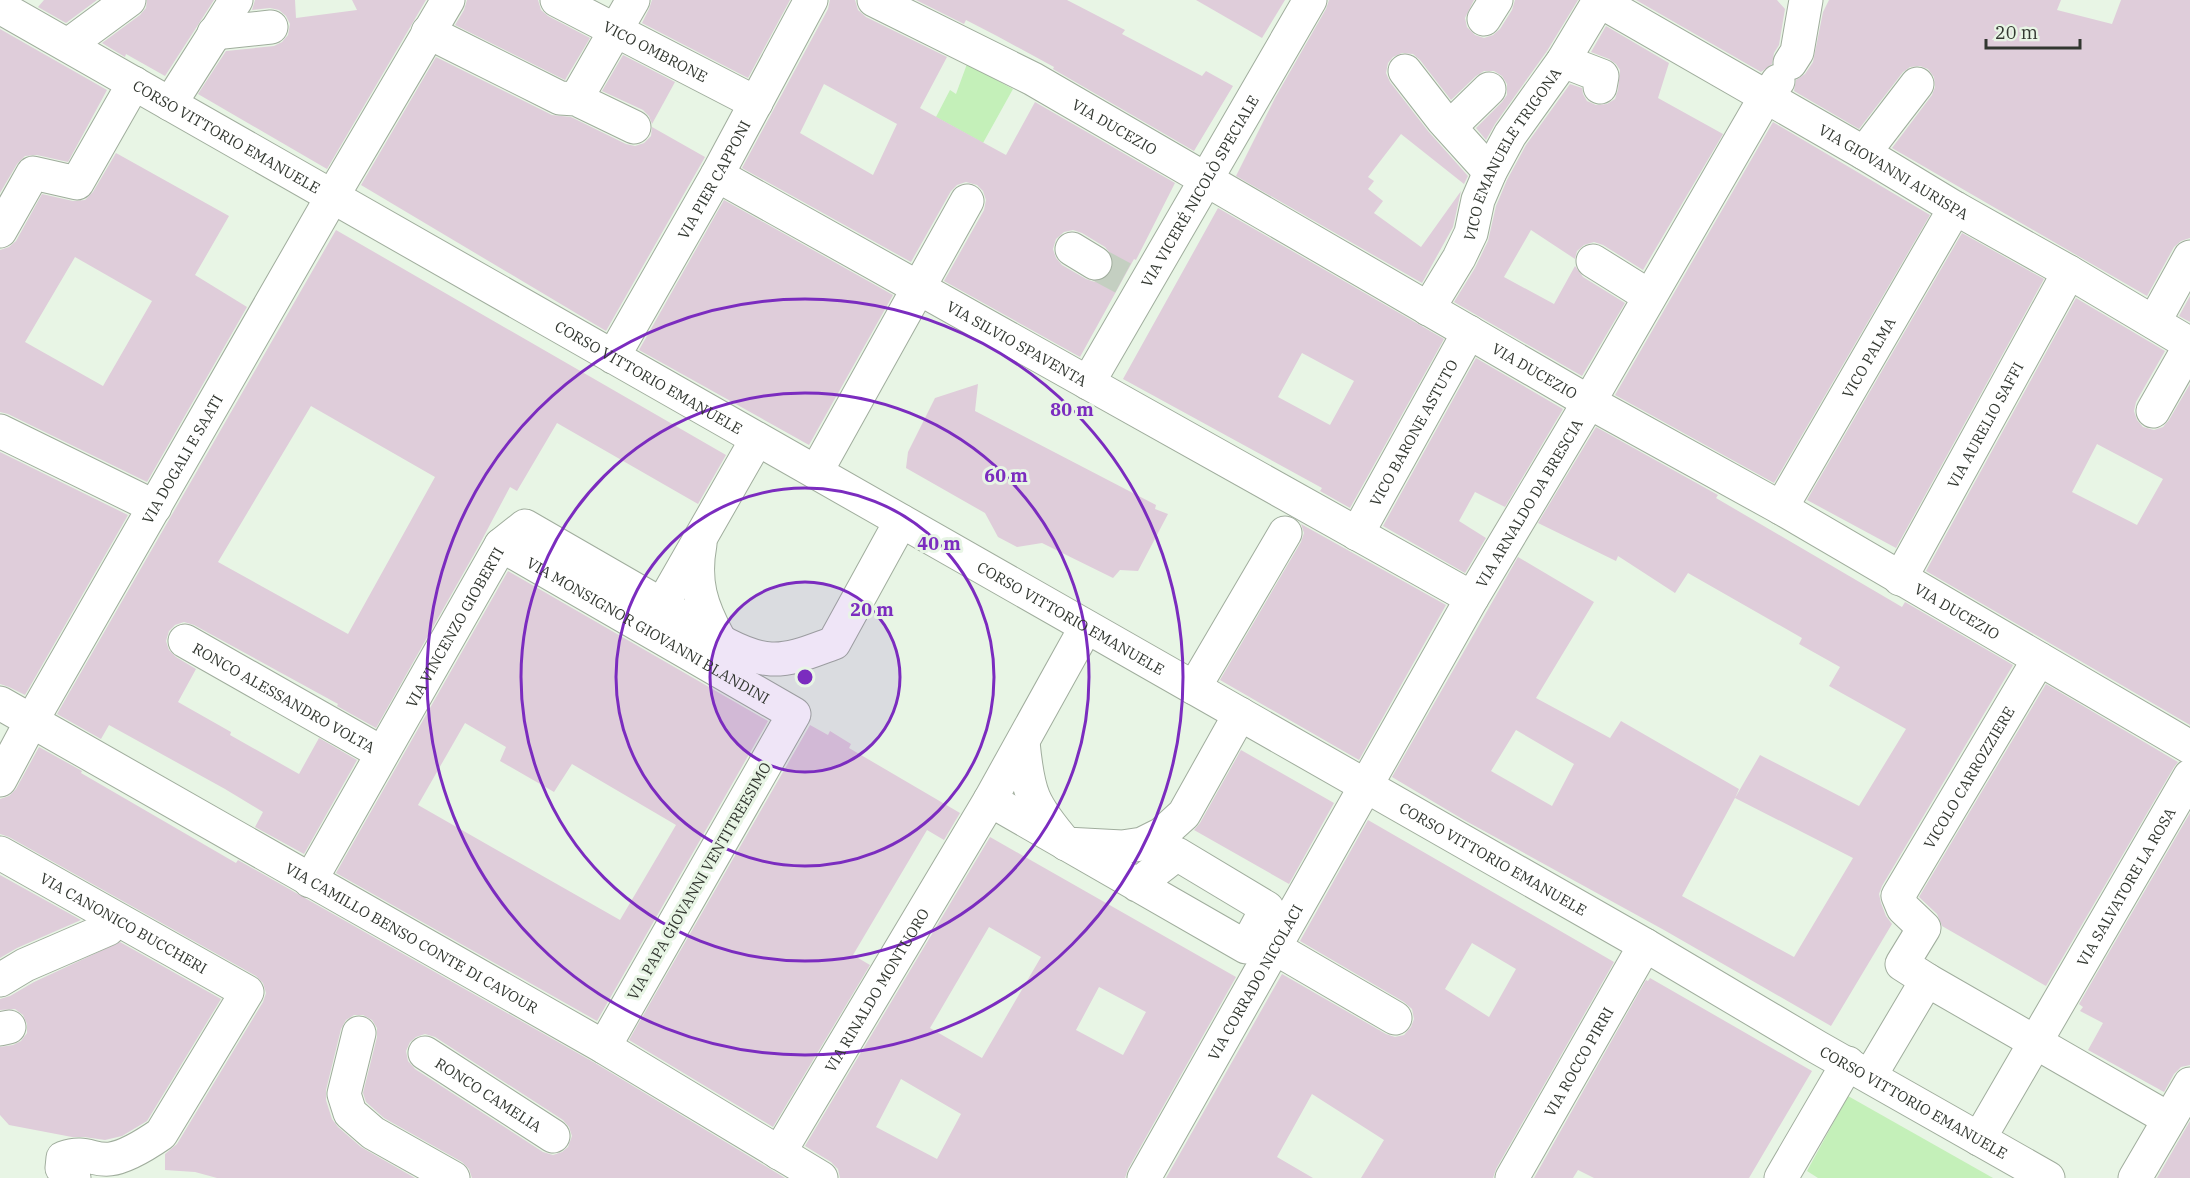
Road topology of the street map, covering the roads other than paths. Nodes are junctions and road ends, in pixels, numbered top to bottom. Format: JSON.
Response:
{"nodes":[{"id":1,"x":129,"y":0,"type":"edge"},
{"id":2,"x":236,"y":0,"type":"edge"},
{"id":3,"x":448,"y":0,"type":"edge"},
{"id":4,"x":557,"y":0,"type":"edge"},
{"id":5,"x":633,"y":0,"type":"edge"},
{"id":6,"x":811,"y":0,"type":"edge"},
{"id":7,"x":874,"y":0,"type":"edge"},
{"id":8,"x":1310,"y":0,"type":"edge"},
{"id":9,"x":1599,"y":0,"type":"edge"},
{"id":10,"x":1806,"y":0,"type":"edge"},
{"id":11,"x":19,"y":9,"type":"edge"},
{"id":12,"x":271,"y":27,"type":"dead end"},
{"id":13,"x":616,"y":31,"type":"junction"},
{"id":14,"x":428,"y":32,"type":"junction"},
{"id":15,"x":214,"y":33,"type":"junction"},
{"id":16,"x":68,"y":45,"type":"junction"},
{"id":17,"x":1563,"y":61,"type":"junction"},
{"id":18,"x":1405,"y":71,"type":"dead end"},
{"id":19,"x":1778,"y":80,"type":"junction"},
{"id":20,"x":134,"y":83,"type":"junction"},
{"id":21,"x":1917,"y":84,"type":"dead end"},
{"id":22,"x":1599,"y":87,"type":"dead end"},
{"id":23,"x":1489,"y":89,"type":"dead end"},
{"id":24,"x":576,"y":99,"type":"junction"},
{"id":25,"x":756,"y":103,"type":"junction"},
{"id":26,"x":170,"y":104,"type":"junction"},
{"id":27,"x":634,"y":127,"type":"dead end"},
{"id":28,"x":1450,"y":127,"type":"junction"},
{"id":29,"x":1864,"y":153,"type":"junction"},
{"id":30,"x":1490,"y":172,"type":"junction"},
{"id":31,"x":717,"y":175,"type":"junction"},
{"id":32,"x":1207,"y":178,"type":"junction"},
{"id":33,"x":332,"y":197,"type":"junction"},
{"id":34,"x":967,"y":201,"type":"dead end"},
{"id":35,"x":1955,"y":208,"type":"junction"},
{"id":36,"x":0,"y":231,"type":"edge"},
{"id":37,"x":2190,"y":257,"type":"edge"},
{"id":38,"x":1593,"y":261,"type":"dead end"},
{"id":39,"x":2069,"y":272,"type":"junction"},
{"id":40,"x":920,"y":288,"type":"junction"},
{"id":41,"x":1649,"y":296,"type":"junction"},
{"id":42,"x":1428,"y":309,"type":"junction"},
{"id":43,"x":2154,"y":322,"type":"junction"},
{"id":44,"x":1469,"y":332,"type":"junction"},
{"id":45,"x":2190,"y":345,"type":"edge"},
{"id":46,"x":613,"y":357,"type":"junction"},
{"id":47,"x":1089,"y":383,"type":"junction"},
{"id":48,"x":1589,"y":402,"type":"junction"},
{"id":49,"x":2153,"y":411,"type":"dead end"},
{"id":50,"x":0,"y":431,"type":"edge"},
{"id":51,"x":757,"y":439,"type":"junction"},
{"id":52,"x":816,"y":472,"type":"junction"},
{"id":53,"x":155,"y":507,"type":"junction"},
{"id":54,"x":1781,"y":508,"type":"junction"},
{"id":55,"x":902,"y":521,"type":"junction"},
{"id":56,"x":1285,"y":533,"type":"dead end"},
{"id":57,"x":1357,"y":534,"type":"junction"},
{"id":58,"x":702,"y":535,"type":"junction"},
{"id":59,"x":501,"y":545,"type":"junction"},
{"id":60,"x":1900,"y":579,"type":"junction"},
{"id":61,"x":1472,"y":598,"type":"junction"},
{"id":62,"x":662,"y":605,"type":"junction"},
{"id":63,"x":1086,"y":627,"type":"junction"},
{"id":64,"x":719,"y":639,"type":"junction"},
{"id":65,"x":185,"y":641,"type":"dead end"},
{"id":66,"x":2038,"y":659,"type":"junction"},
{"id":67,"x":1194,"y":688,"type":"junction"},
{"id":68,"x":0,"y":703,"type":"edge"},
{"id":69,"x":794,"y":714,"type":"joint"},
{"id":70,"x":1240,"y":714,"type":"junction"},
{"id":71,"x":31,"y":722,"type":"junction"},
{"id":72,"x":1023,"y":742,"type":"junction"},
{"id":73,"x":2190,"y":747,"type":"edge"},
{"id":74,"x":382,"y":753,"type":"junction"},
{"id":75,"x":2190,"y":776,"type":"edge"},
{"id":76,"x":0,"y":780,"type":"edge"},
{"id":77,"x":1367,"y":786,"type":"junction"},
{"id":78,"x":982,"y":813,"type":"junction"},
{"id":79,"x":1065,"y":844,"type":"junction"},
{"id":80,"x":0,"y":853,"type":"edge"},
{"id":81,"x":310,"y":881,"type":"junction"},
{"id":82,"x":1137,"y":885,"type":"dead end"},
{"id":83,"x":108,"y":929,"type":"dead end"},
{"id":84,"x":1645,"y":945,"type":"junction"},
{"id":85,"x":1275,"y":948,"type":"junction"},
{"id":86,"x":0,"y":980,"type":"edge"},
{"id":87,"x":1927,"y":980,"type":"junction"},
{"id":88,"x":1395,"y":1018,"type":"dead end"},
{"id":89,"x":359,"y":1033,"type":"dead end"},
{"id":90,"x":2035,"y":1042,"type":"junction"},
{"id":91,"x":604,"y":1047,"type":"junction"},
{"id":92,"x":425,"y":1053,"type":"dead end"},
{"id":93,"x":1859,"y":1070,"type":"junction"},
{"id":94,"x":2190,"y":1084,"type":"edge"},
{"id":95,"x":2169,"y":1119,"type":"junction"},
{"id":96,"x":553,"y":1136,"type":"dead end"},
{"id":97,"x":1979,"y":1139,"type":"junction"},
{"id":98,"x":779,"y":1153,"type":"junction"},
{"id":99,"x":75,"y":1178,"type":"edge"},
{"id":100,"x":453,"y":1178,"type":"edge"},
{"id":101,"x":821,"y":1178,"type":"edge"},
{"id":102,"x":1144,"y":1178,"type":"edge"},
{"id":103,"x":1512,"y":1178,"type":"edge"},
{"id":104,"x":1781,"y":1178,"type":"edge"},
{"id":105,"x":2048,"y":1178,"type":"edge"},
{"id":106,"x":2135,"y":1178,"type":"edge"}],
"edges":[{"from":1,"to":16,"type":"street"},
{"from":2,"to":15,"type":"street"},
{"from":3,"to":14,"type":"street","name":"VIA DOGALI E SAATI"},
{"from":4,"to":13,"type":"street","name":"VICO OMBRONE"},
{"from":5,"to":13,"type":"street"},
{"from":6,"to":25,"type":"street","name":"VIA PIER CAPPONI"},
{"from":7,"to":32,"type":"street","name":"VIA DUCEZIO"},
{"from":8,"to":32,"type":"street","name":"VIA VICERÉ NICOLÒ SPECIALE"},
{"from":9,"to":17,"type":"street","name":"VICO EMANUELE TRIGONA"},
{"from":9,"to":19,"type":"street","name":"VIA GIOVANNI AURISPA"},
{"from":10,"to":19,"type":"street","name":"VIA ARNALDO DA BRESCIA"},
{"from":11,"to":16,"type":"street","name":"CORSO VITTORIO EMANUELE"},
{"from":12,"to":15,"type":"street"},
{"from":13,"to":24,"type":"street"},
{"from":13,"to":25,"type":"street","name":"VICO OMBRONE"},
{"from":14,"to":24,"type":"street"},
{"from":14,"to":33,"type":"street","name":"VIA DOGALI E SAATI"},
{"from":15,"to":26,"type":"street"},
{"from":16,"to":20,"type":"street","name":"CORSO VITTORIO EMANUELE"},
{"from":17,"to":22,"type":"street"},
{"from":17,"to":30,"type":"street","name":"VICO EMANUELE TRIGONA"},
{"from":18,"to":28,"type":"street"},
{"from":19,"to":29,"type":"street","name":"VIA GIOVANNI AURISPA"},
{"from":19,"to":41,"type":"street","name":"VIA ARNALDO DA BRESCIA"},
{"from":20,"to":26,"type":"street","name":"CORSO VITTORIO EMANUELE"},
{"from":20,"to":36,"type":"street"},
{"from":21,"to":29,"type":"street"},
{"from":23,"to":28,"type":"street"},
{"from":24,"to":27,"type":"street"},
{"from":25,"to":31,"type":"street","name":"VIA PIER CAPPONI"},
{"from":26,"to":33,"type":"street","name":"CORSO VITTORIO EMANUELE"},
{"from":28,"to":30,"type":"street"},
{"from":29,"to":35,"type":"street","name":"VIA GIOVANNI AURISPA"},
{"from":30,"to":42,"type":"street","name":"VICO EMANUELE TRIGONA"},
{"from":31,"to":40,"type":"street","name":"VIA SILVIO SPAVENTA"},
{"from":31,"to":46,"type":"street","name":"VIA PIER CAPPONI"},
{"from":32,"to":42,"type":"street","name":"VIA DUCEZIO"},
{"from":32,"to":47,"type":"street","name":"VIA VICERÉ NICOLÒ SPECIALE"},
{"from":33,"to":46,"type":"street","name":"CORSO VITTORIO EMANUELE"},
{"from":33,"to":53,"type":"street","name":"VIA DOGALI E SAATI"},
{"from":34,"to":40,"type":"street"},
{"from":35,"to":39,"type":"street","name":"VIA GIOVANNI AURISPA"},
{"from":35,"to":54,"type":"street","name":"VICO PALMA"},
{"from":37,"to":43,"type":"street"},
{"from":38,"to":41,"type":"street"},
{"from":39,"to":43,"type":"street","name":"VIA GIOVANNI AURISPA"},
{"from":39,"to":60,"type":"street","name":"VIA AURELIO SAFFI"},
{"from":40,"to":47,"type":"street","name":"VIA SILVIO SPAVENTA"},
{"from":40,"to":52,"type":"street"},
{"from":41,"to":48,"type":"street","name":"VIA ARNALDO DA BRESCIA"},
{"from":42,"to":44,"type":"street","name":"VIA DUCEZIO"},
{"from":43,"to":45,"type":"street","name":"VIA GIOVANNI AURISPA"},
{"from":44,"to":48,"type":"street","name":"VIA DUCEZIO"},
{"from":44,"to":57,"type":"street","name":"VICO BARONE ASTUTO"},
{"from":45,"to":49,"type":"street"},
{"from":46,"to":51,"type":"street","name":"CORSO VITTORIO EMANUELE"},
{"from":47,"to":57,"type":"street","name":"VIA SILVIO SPAVENTA"},
{"from":48,"to":54,"type":"street","name":"VIA DUCEZIO"},
{"from":48,"to":61,"type":"street","name":"VIA ARNALDO DA BRESCIA"},
{"from":50,"to":53,"type":"street"},
{"from":51,"to":52,"type":"street","name":"CORSO VITTORIO EMANUELE"},
{"from":51,"to":58,"type":"street"},
{"from":52,"to":55,"type":"street","name":"CORSO VITTORIO EMANUELE"},
{"from":53,"to":71,"type":"street","name":"VIA DOGALI E SAATI"},
{"from":54,"to":60,"type":"street","name":"VIA DUCEZIO"},
{"from":55,"to":63,"type":"street","name":"CORSO VITTORIO EMANUELE"},
{"from":55,"to":64,"type":"street"},
{"from":56,"to":67,"type":"street"},
{"from":57,"to":61,"type":"street","name":"VIA SILVIO SPAVENTA"},
{"from":58,"to":62,"type":"street"},
{"from":58,"to":64,"type":"street"},
{"from":59,"to":62,"type":"street","name":"VIA VINCENZO GIOBERTI"},
{"from":59,"to":69,"type":"street","name":"VIA MONSIGNOR GIOVANNI BLANDINI"},
{"from":59,"to":74,"type":"street","name":"VIA VINCENZO GIOBERTI"},
{"from":60,"to":66,"type":"street","name":"VIA DUCEZIO"},
{"from":61,"to":77,"type":"street","name":"VIA ARNALDO DA BRESCIA"},
{"from":62,"to":64,"type":"street"},
{"from":63,"to":67,"type":"street","name":"CORSO VITTORIO EMANUELE"},
{"from":63,"to":72,"type":"street"},
{"from":65,"to":74,"type":"street","name":"RONCO ALESSANDRO VOLTA"},
{"from":66,"to":73,"type":"street","name":"VIA DUCEZIO"},
{"from":66,"to":87,"type":"street","name":"VICOLO CARROZZIERE"},
{"from":67,"to":70,"type":"street","name":"CORSO VITTORIO EMANUELE"},
{"from":68,"to":71,"type":"street","name":"VIA CAMILLO BENSO CONTE DI CAVOUR"},
{"from":69,"to":91,"type":"street","name":"VIA PAPA GIOVANNI VENTITREESIMO"},
{"from":70,"to":77,"type":"street","name":"CORSO VITTORIO EMANUELE"},
{"from":70,"to":79,"type":"street"},
{"from":71,"to":76,"type":"street","name":"VIA DOGALI E SAATI"},
{"from":71,"to":81,"type":"street","name":"VIA CAMILLO BENSO CONTE DI CAVOUR"},
{"from":72,"to":78,"type":"street","name":"VIA RINALDO MONTUORO"},
{"from":72,"to":79,"type":"street"},
{"from":74,"to":81,"type":"street","name":"VIA VINCENZO GIOBERTI"},
{"from":75,"to":90,"type":"street","name":"VIA SALVATORE LA ROSA"},
{"from":77,"to":84,"type":"street","name":"CORSO VITTORIO EMANUELE"},
{"from":77,"to":85,"type":"street","name":"VIA CORRADO NICOLACI"},
{"from":78,"to":79,"type":"street"},
{"from":78,"to":98,"type":"street","name":"VIA RINALDO MONTUORO"},
{"from":79,"to":82,"type":"street"},
{"from":80,"to":99,"type":"street","name":"VIA CANONICO BUCCHERI"},
{"from":81,"to":91,"type":"street","name":"VIA CAMILLO BENSO CONTE DI CAVOUR"},
{"from":83,"to":86,"type":"street"},
{"from":84,"to":93,"type":"street","name":"CORSO VITTORIO EMANUELE"},
{"from":84,"to":103,"type":"street","name":"VIA ROCCO PIRRI"},
{"from":85,"to":88,"type":"street"},
{"from":85,"to":102,"type":"street","name":"VIA CORRADO NICOLACI"},
{"from":87,"to":90,"type":"street"},
{"from":87,"to":93,"type":"street"},
{"from":89,"to":100,"type":"street"},
{"from":90,"to":95,"type":"street"},
{"from":90,"to":97,"type":"street","name":"VIA SALVATORE LA ROSA"},
{"from":91,"to":98,"type":"street","name":"VIA CAMILLO BENSO CONTE DI CAVOUR"},
{"from":92,"to":96,"type":"street","name":"RONCO CAMELIA"},
{"from":93,"to":97,"type":"street","name":"CORSO VITTORIO EMANUELE"},
{"from":93,"to":104,"type":"street"},
{"from":94,"to":95,"type":"street"},
{"from":95,"to":106,"type":"street"},
{"from":97,"to":105,"type":"street","name":"CORSO VITTORIO EMANUELE"},
{"from":98,"to":101,"type":"street","name":"VIA CAMILLO BENSO CONTE DI CAVOUR"}]}
